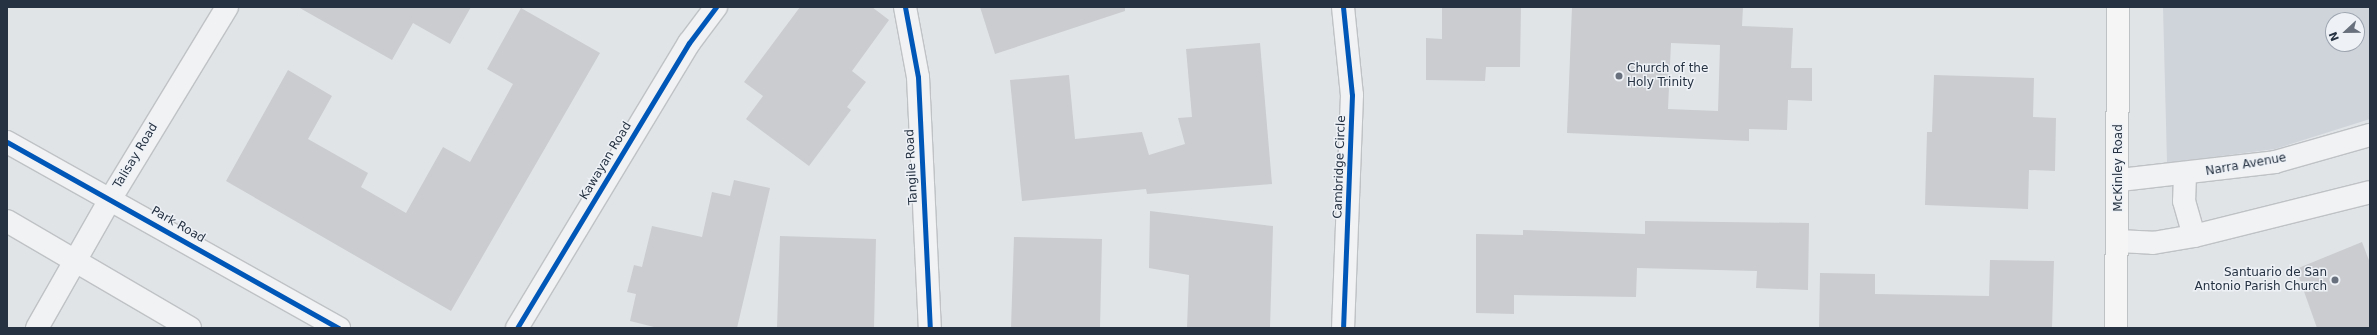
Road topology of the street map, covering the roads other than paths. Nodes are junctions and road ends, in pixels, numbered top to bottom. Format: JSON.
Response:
{"nodes":[{"id":1,"x":227,"y":7,"type":"edge"},
{"id":2,"x":716,"y":7,"type":"edge"},
{"id":3,"x":905,"y":7,"type":"edge"},
{"id":4,"x":1343,"y":7,"type":"edge"},
{"id":5,"x":2118,"y":7,"type":"edge"},
{"id":6,"x":2370,"y":135,"type":"edge"},
{"id":7,"x":7,"y":142,"type":"edge"},
{"id":8,"x":2185,"y":175,"type":"junction"},
{"id":9,"x":2120,"y":180,"type":"junction"},
{"id":10,"x":2370,"y":192,"type":"edge"},
{"id":11,"x":111,"y":198,"type":"junction"},
{"id":12,"x":7,"y":221,"type":"edge"},
{"id":13,"x":2194,"y":236,"type":"junction"},
{"id":14,"x":2118,"y":241,"type":"junction"},
{"id":15,"x":75,"y":261,"type":"junction"},
{"id":16,"x":37,"y":328,"type":"edge"},
{"id":17,"x":190,"y":328,"type":"edge"},
{"id":18,"x":338,"y":328,"type":"edge"},
{"id":19,"x":518,"y":328,"type":"edge"},
{"id":20,"x":930,"y":328,"type":"edge"},
{"id":21,"x":1344,"y":328,"type":"edge"},
{"id":22,"x":2116,"y":328,"type":"edge"}],
"edges":[{"from":1,"to":11,"type":"street","name":"Talisay Road"},
{"from":2,"to":19,"type":"street","name":"Kawayan Road"},
{"from":3,"to":20,"type":"street","name":"Tangile Road"},
{"from":4,"to":21,"type":"street","name":"Cambridge Circle"},
{"from":5,"to":9,"type":"main road","name":"McKinley Road"},
{"from":6,"to":8,"type":"street","name":"Narra Avenue"},
{"from":7,"to":11,"type":"street","name":"Park Road"},
{"from":8,"to":9,"type":"street","name":"Narra Avenue"},
{"from":8,"to":13,"type":"street"},
{"from":9,"to":14,"type":"main road","name":"McKinley Road"},
{"from":10,"to":13,"type":"street"},
{"from":11,"to":15,"type":"street","name":"Talisay Road"},
{"from":11,"to":18,"type":"street","name":"Park Road"},
{"from":12,"to":15,"type":"street"},
{"from":13,"to":14,"type":"street"},
{"from":14,"to":22,"type":"main road","name":"McKinley Road"},
{"from":15,"to":16,"type":"street","name":"Talisay Road"},
{"from":15,"to":17,"type":"street"}]}
